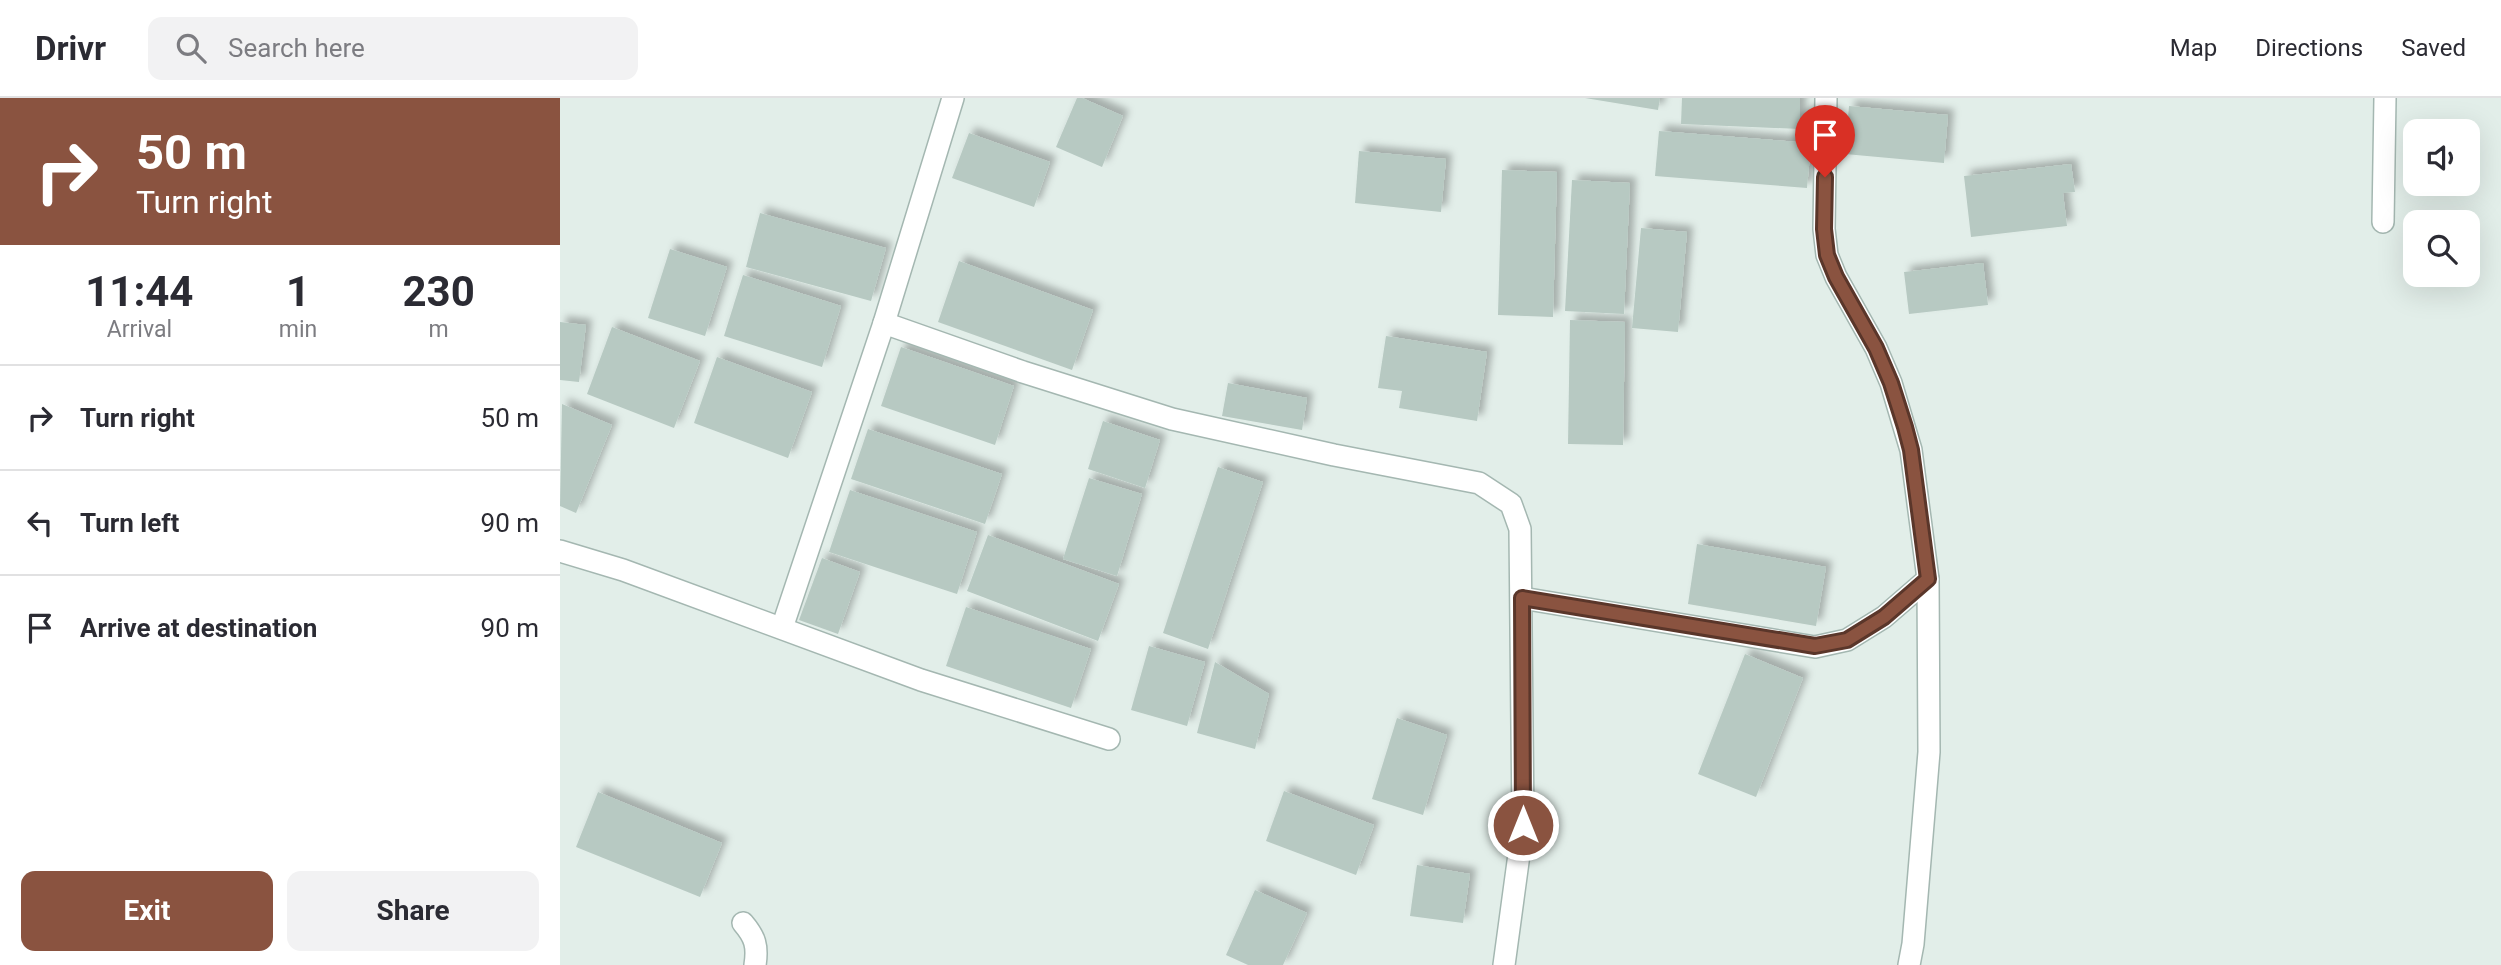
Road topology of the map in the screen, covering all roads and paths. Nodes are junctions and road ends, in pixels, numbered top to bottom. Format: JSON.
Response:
{"nodes":[{"id":1,"x":953,"y":98,"type":"edge"},
{"id":2,"x":1826,"y":98,"type":"edge"},
{"id":3,"x":2385,"y":98,"type":"edge"},
{"id":4,"x":2384,"y":222,"type":"dead end"},
{"id":5,"x":884,"y":323,"type":"junction"},
{"id":6,"x":560,"y":551,"type":"edge"},
{"id":7,"x":1928,"y":579,"type":"junction"},
{"id":8,"x":1522,"y":598,"type":"junction"},
{"id":9,"x":782,"y":628,"type":"junction"},
{"id":10,"x":1109,"y":738,"type":"dead end"},
{"id":11,"x":743,"y":923,"type":"dead end"},
{"id":12,"x":755,"y":965,"type":"edge"},
{"id":13,"x":1503,"y":965,"type":"edge"},
{"id":14,"x":1909,"y":965,"type":"edge"}],
"edges":[{"from":1,"to":5,"type":"street"},
{"from":2,"to":7,"type":"street"},
{"from":3,"to":4,"type":"street"},
{"from":5,"to":8,"type":"street"},
{"from":5,"to":9,"type":"street"},
{"from":6,"to":9,"type":"street"},
{"from":7,"to":8,"type":"street"},
{"from":7,"to":14,"type":"street"},
{"from":8,"to":13,"type":"street"},
{"from":9,"to":10,"type":"street"},
{"from":11,"to":12,"type":"street"}]}
